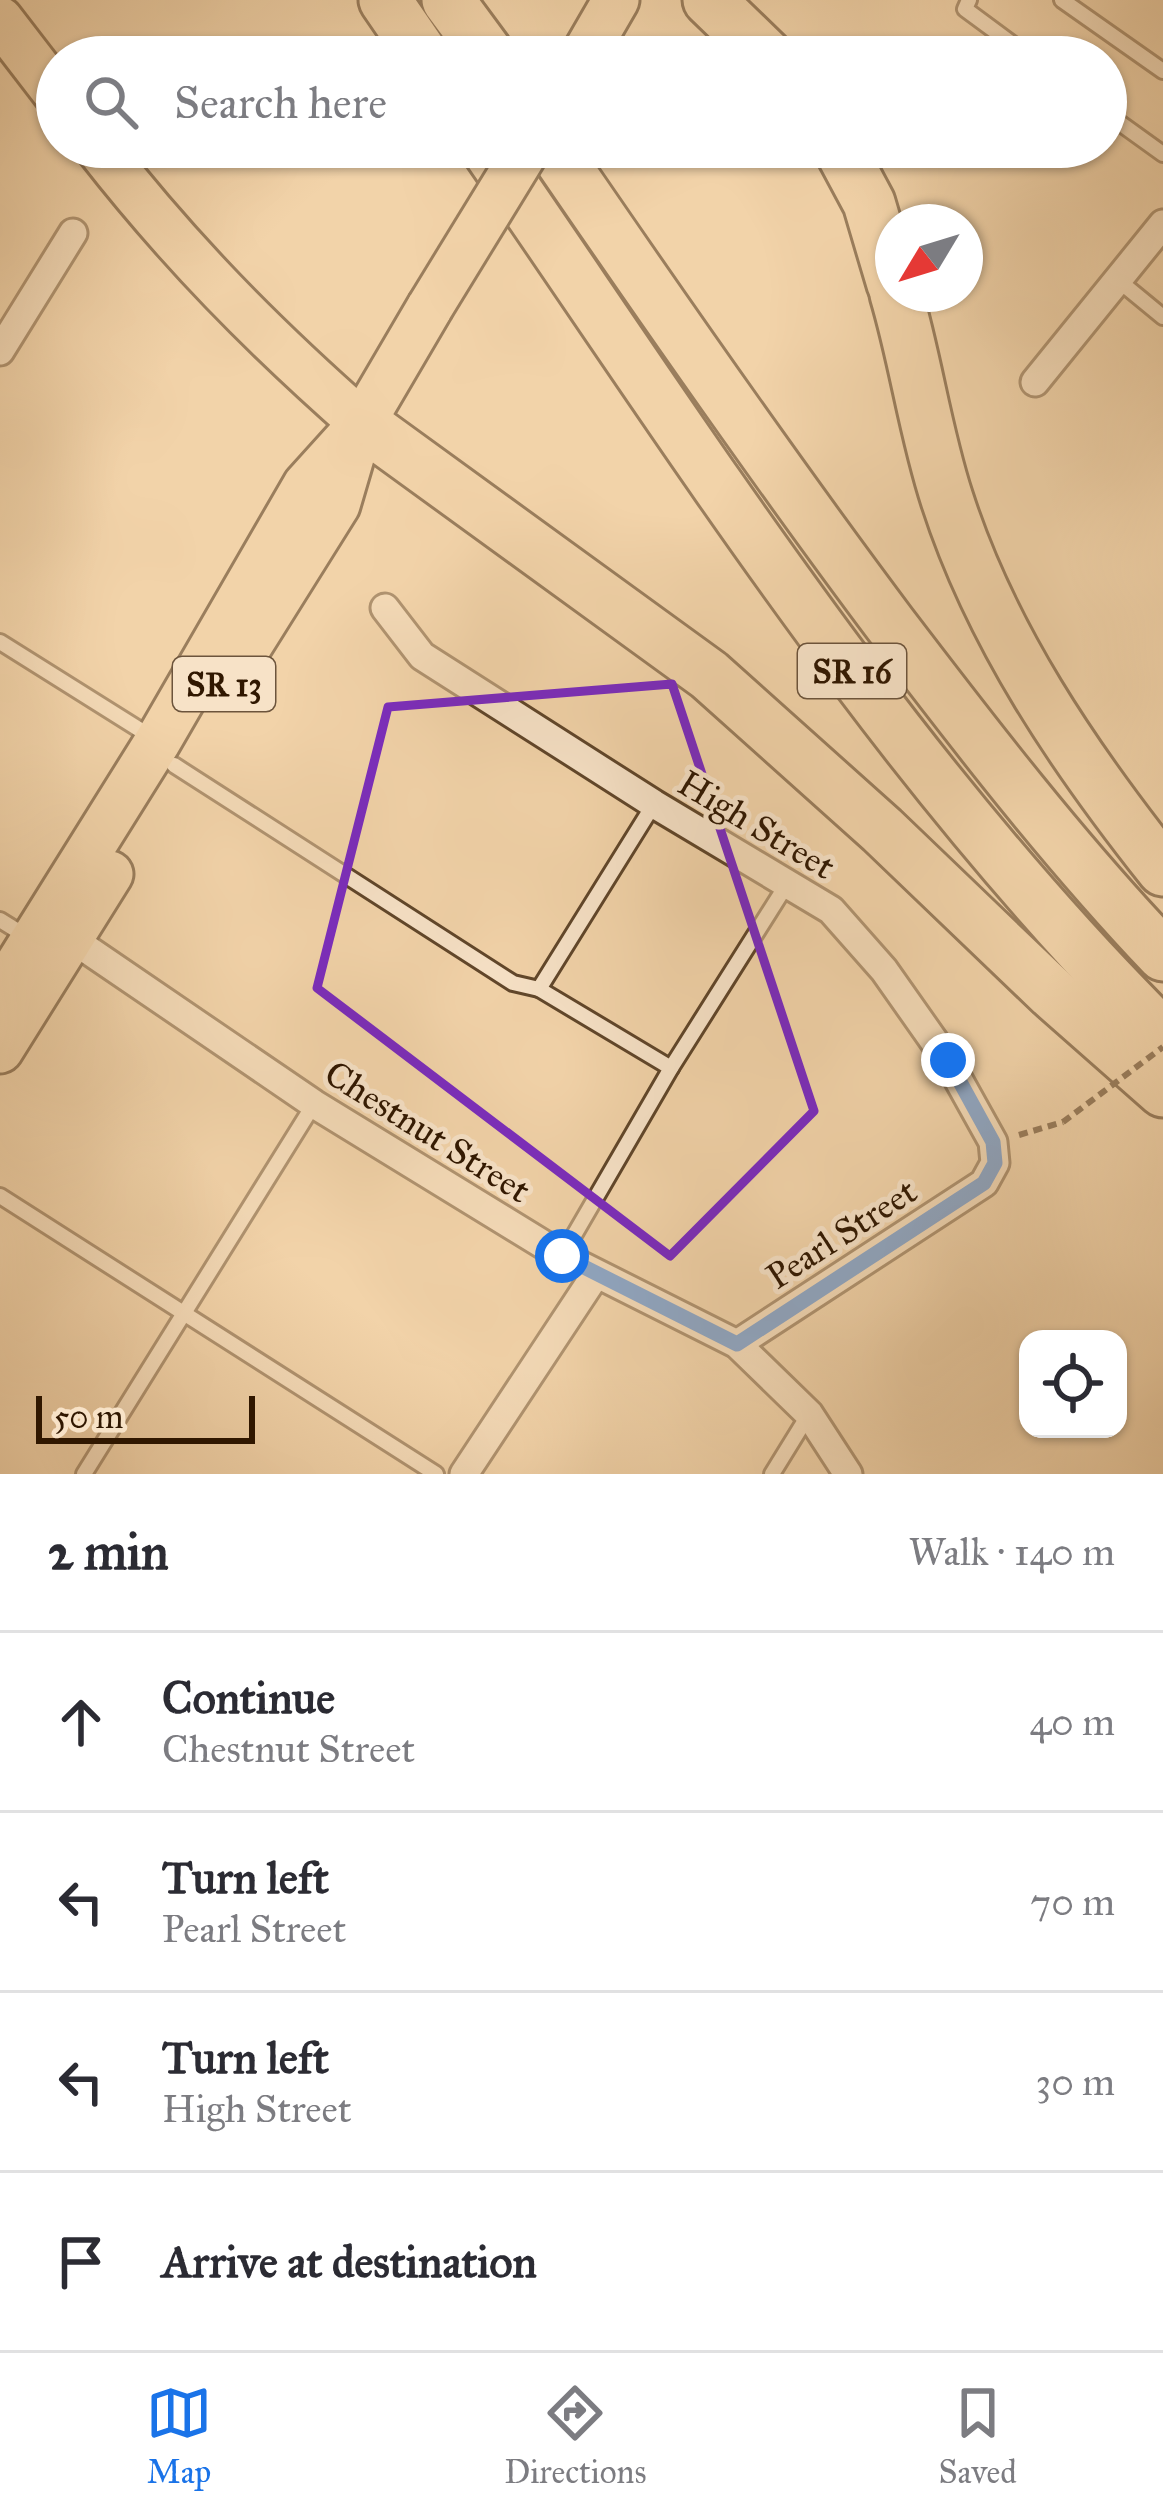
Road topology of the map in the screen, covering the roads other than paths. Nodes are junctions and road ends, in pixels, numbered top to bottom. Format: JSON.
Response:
{"nodes":[{"id":1,"x":385,"y":0,"type":"edge"},
{"id":2,"x":448,"y":0,"type":"edge"},
{"id":3,"x":616,"y":0,"type":"edge"},
{"id":4,"x":710,"y":0,"type":"edge"},
{"id":5,"x":968,"y":0,"type":"edge"},
{"id":6,"x":1062,"y":0,"type":"edge"},
{"id":7,"x":0,"y":20,"type":"edge"},
{"id":8,"x":410,"y":36,"type":"edge"},
{"id":9,"x":475,"y":36,"type":"edge"},
{"id":10,"x":595,"y":36,"type":"edge"},
{"id":11,"x":747,"y":36,"type":"edge"},
{"id":12,"x":1001,"y":36,"type":"edge"},
{"id":13,"x":1113,"y":36,"type":"edge"},
{"id":14,"x":1127,"y":46,"type":"edge"},
{"id":15,"x":36,"y":67,"type":"edge"},
{"id":16,"x":1163,"y":71,"type":"edge"},
{"id":17,"x":1127,"y":127,"type":"edge"},
{"id":18,"x":1163,"y":154,"type":"edge"},
{"id":19,"x":114,"y":168,"type":"edge"},
{"id":20,"x":500,"y":168,"type":"edge"},
{"id":21,"x":515,"y":168,"type":"edge"},
{"id":22,"x":566,"y":168,"type":"edge"},
{"id":23,"x":850,"y":168,"type":"edge"},
{"id":24,"x":1163,"y":224,"type":"edge"},
{"id":25,"x":875,"y":226,"type":"edge"},
{"id":26,"x":73,"y":233,"type":"dead end"},
{"id":27,"x":1118,"y":280,"type":"junction"},
{"id":28,"x":900,"y":312,"type":"edge"},
{"id":29,"x":1163,"y":317,"type":"edge"},
{"id":30,"x":0,"y":351,"type":"edge"},
{"id":31,"x":1035,"y":382,"type":"dead end"},
{"id":32,"x":362,"y":423,"type":"junction"},
{"id":33,"x":385,"y":608,"type":"dead end"},
{"id":34,"x":0,"y":642,"type":"edge"},
{"id":35,"x":166,"y":753,"type":"junction"},
{"id":36,"x":654,"y":804,"type":"junction"},
{"id":37,"x":1163,"y":870,"type":"edge"},
{"id":38,"x":787,"y":884,"type":"junction"},
{"id":39,"x":35,"y":933,"type":"edge"},
{"id":40,"x":1163,"y":956,"type":"edge"},
{"id":41,"x":539,"y":989,"type":"junction"},
{"id":42,"x":0,"y":994,"type":"edge"},
{"id":43,"x":1163,"y":1035,"type":"edge"},
{"id":44,"x":0,"y":1050,"type":"edge"},
{"id":45,"x":671,"y":1068,"type":"junction"},
{"id":46,"x":1163,"y":1090,"type":"edge"},
{"id":47,"x":314,"y":1104,"type":"junction"},
{"id":48,"x":984,"y":1183,"type":"joint"},
{"id":49,"x":0,"y":1196,"type":"edge"},
{"id":50,"x":562,"y":1256,"type":"junction"},
{"id":51,"x":596,"y":1274,"type":"junction"},
{"id":52,"x":184,"y":1313,"type":"junction"},
{"id":53,"x":737,"y":1344,"type":"junction"},
{"id":54,"x":809,"y":1414,"type":"junction"},
{"id":55,"x":84,"y":1474,"type":"edge"},
{"id":56,"x":436,"y":1474,"type":"edge"},
{"id":57,"x":464,"y":1474,"type":"edge"},
{"id":58,"x":772,"y":1474,"type":"edge"},
{"id":59,"x":848,"y":1474,"type":"edge"}],
"edges":[{"from":1,"to":8,"type":"highway"},
{"from":2,"to":9,"type":"highway"},
{"from":3,"to":10,"type":"highway"},
{"from":4,"to":11,"type":"highway"},
{"from":5,"to":12,"type":"lane"},
{"from":6,"to":13,"type":"lane"},
{"from":7,"to":15,"type":"highway"},
{"from":14,"to":16,"type":"lane"},
{"from":17,"to":18,"type":"lane"},
{"from":19,"to":32,"type":"highway"},
{"from":20,"to":43,"type":"highway","number":"SR 16"},
{"from":21,"to":32,"type":"highway","number":"SR 13","bridge":true},
{"from":22,"to":40,"type":"highway","number":"SR 16"},
{"from":23,"to":25,"type":"highway"},
{"from":24,"to":27,"type":"street"},
{"from":26,"to":30,"type":"street"},
{"from":27,"to":29,"type":"lane"},
{"from":27,"to":31,"type":"street"},
{"from":28,"to":37,"type":"highway"},
{"from":32,"to":35,"type":"highway","number":"SR 13"},
{"from":32,"to":46,"type":"highway"},
{"from":33,"to":36,"type":"street","name":"High Street"},
{"from":34,"to":35,"type":"lane"},
{"from":35,"to":39,"type":"highway","number":"SR 13"},
{"from":35,"to":41,"type":"lane"},
{"from":36,"to":38,"type":"street","name":"High Street"},
{"from":36,"to":41,"type":"lane"},
{"from":38,"to":45,"type":"lane"},
{"from":38,"to":48,"type":"street","name":"High Street"},
{"from":39,"to":42,"type":"highway","number":"SR 13"},
{"from":39,"to":44,"type":"highway","number":"SR 13"},
{"from":39,"to":47,"type":"street","name":"Chestnut Street"},
{"from":41,"to":45,"type":"lane"},
{"from":45,"to":50,"type":"lane"},
{"from":47,"to":50,"type":"street","name":"Chestnut Street"},
{"from":47,"to":52,"type":"lane"},
{"from":48,"to":53,"type":"street","name":"Pearl Street"},
{"from":49,"to":52,"type":"lane"},
{"from":50,"to":51,"type":"street","name":"Chestnut Street"},
{"from":51,"to":53,"type":"street","name":"Chestnut Street"},
{"from":51,"to":57,"type":"street"},
{"from":52,"to":55,"type":"lane"},
{"from":52,"to":56,"type":"lane"},
{"from":53,"to":54,"type":"street","name":"Chestnut Street"},
{"from":54,"to":58,"type":"lane"},
{"from":54,"to":59,"type":"street","name":"Chestnut Street"}]}
